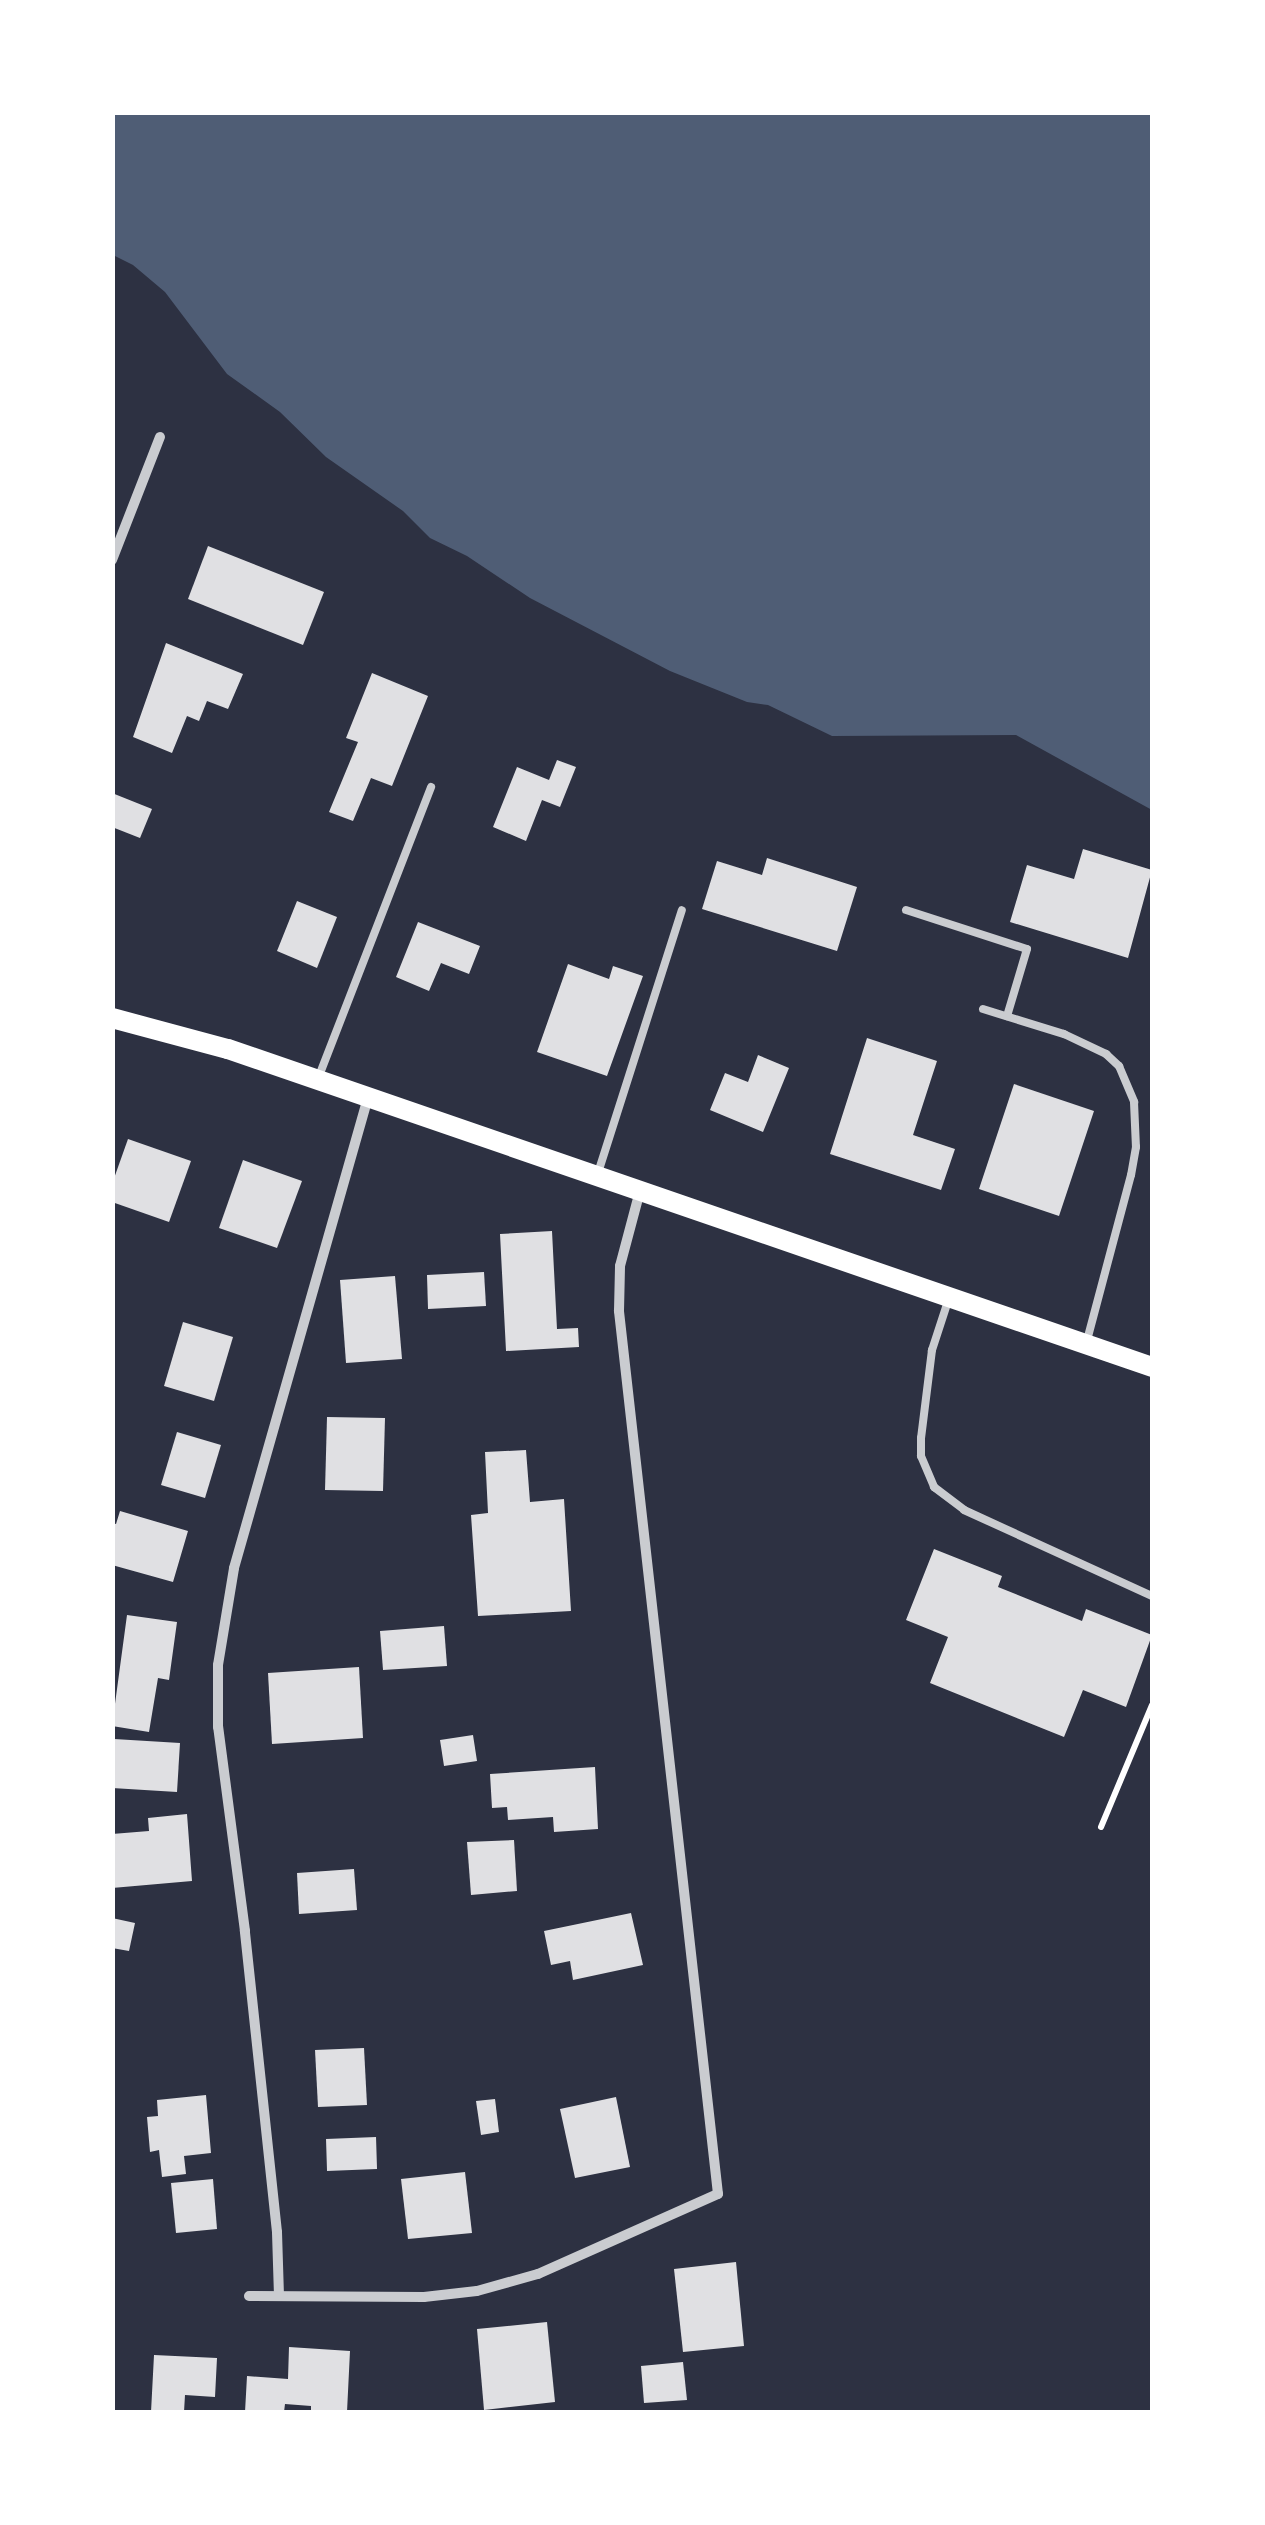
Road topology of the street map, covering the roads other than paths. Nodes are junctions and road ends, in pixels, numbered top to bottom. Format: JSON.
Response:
{"nodes":[{"id":1,"x":160,"y":437,"type":"dead end"},
{"id":2,"x":112,"y":560,"type":"edge"},
{"id":3,"x":430,"y":788,"type":"dead end"},
{"id":4,"x":682,"y":910,"type":"dead end"},
{"id":5,"x":906,"y":910,"type":"dead end"},
{"id":6,"x":983,"y":1009,"type":"dead end"},
{"id":7,"x":1007,"y":1016,"type":"junction"},
{"id":8,"x":112,"y":1018,"type":"edge"},
{"id":9,"x":318,"y":1080,"type":"junction"},
{"id":10,"x":368,"y":1098,"type":"junction"},
{"id":11,"x":597,"y":1176,"type":"junction"},
{"id":12,"x":641,"y":1190,"type":"junction"},
{"id":13,"x":950,"y":1297,"type":"junction"},
{"id":14,"x":1086,"y":1344,"type":"junction"},
{"id":15,"x":1152,"y":1367,"type":"edge"},
{"id":16,"x":1152,"y":1596,"type":"edge"},
{"id":17,"x":249,"y":2296,"type":"dead end"},
{"id":18,"x":279,"y":2296,"type":"junction"}],
"edges":[{"from":1,"to":2,"type":"street"},
{"from":3,"to":9,"type":"lane"},
{"from":4,"to":11,"type":"lane"},
{"from":5,"to":7,"type":"lane"},
{"from":6,"to":7,"type":"lane"},
{"from":7,"to":14,"type":"lane"},
{"from":8,"to":9,"type":"main road"},
{"from":9,"to":10,"type":"main road"},
{"from":10,"to":11,"type":"main road"},
{"from":10,"to":18,"type":"street"},
{"from":11,"to":12,"type":"main road"},
{"from":12,"to":13,"type":"main road"},
{"from":12,"to":18,"type":"street"},
{"from":13,"to":14,"type":"main road"},
{"from":13,"to":16,"type":"lane"},
{"from":14,"to":15,"type":"main road"},
{"from":17,"to":18,"type":"street"}]}
